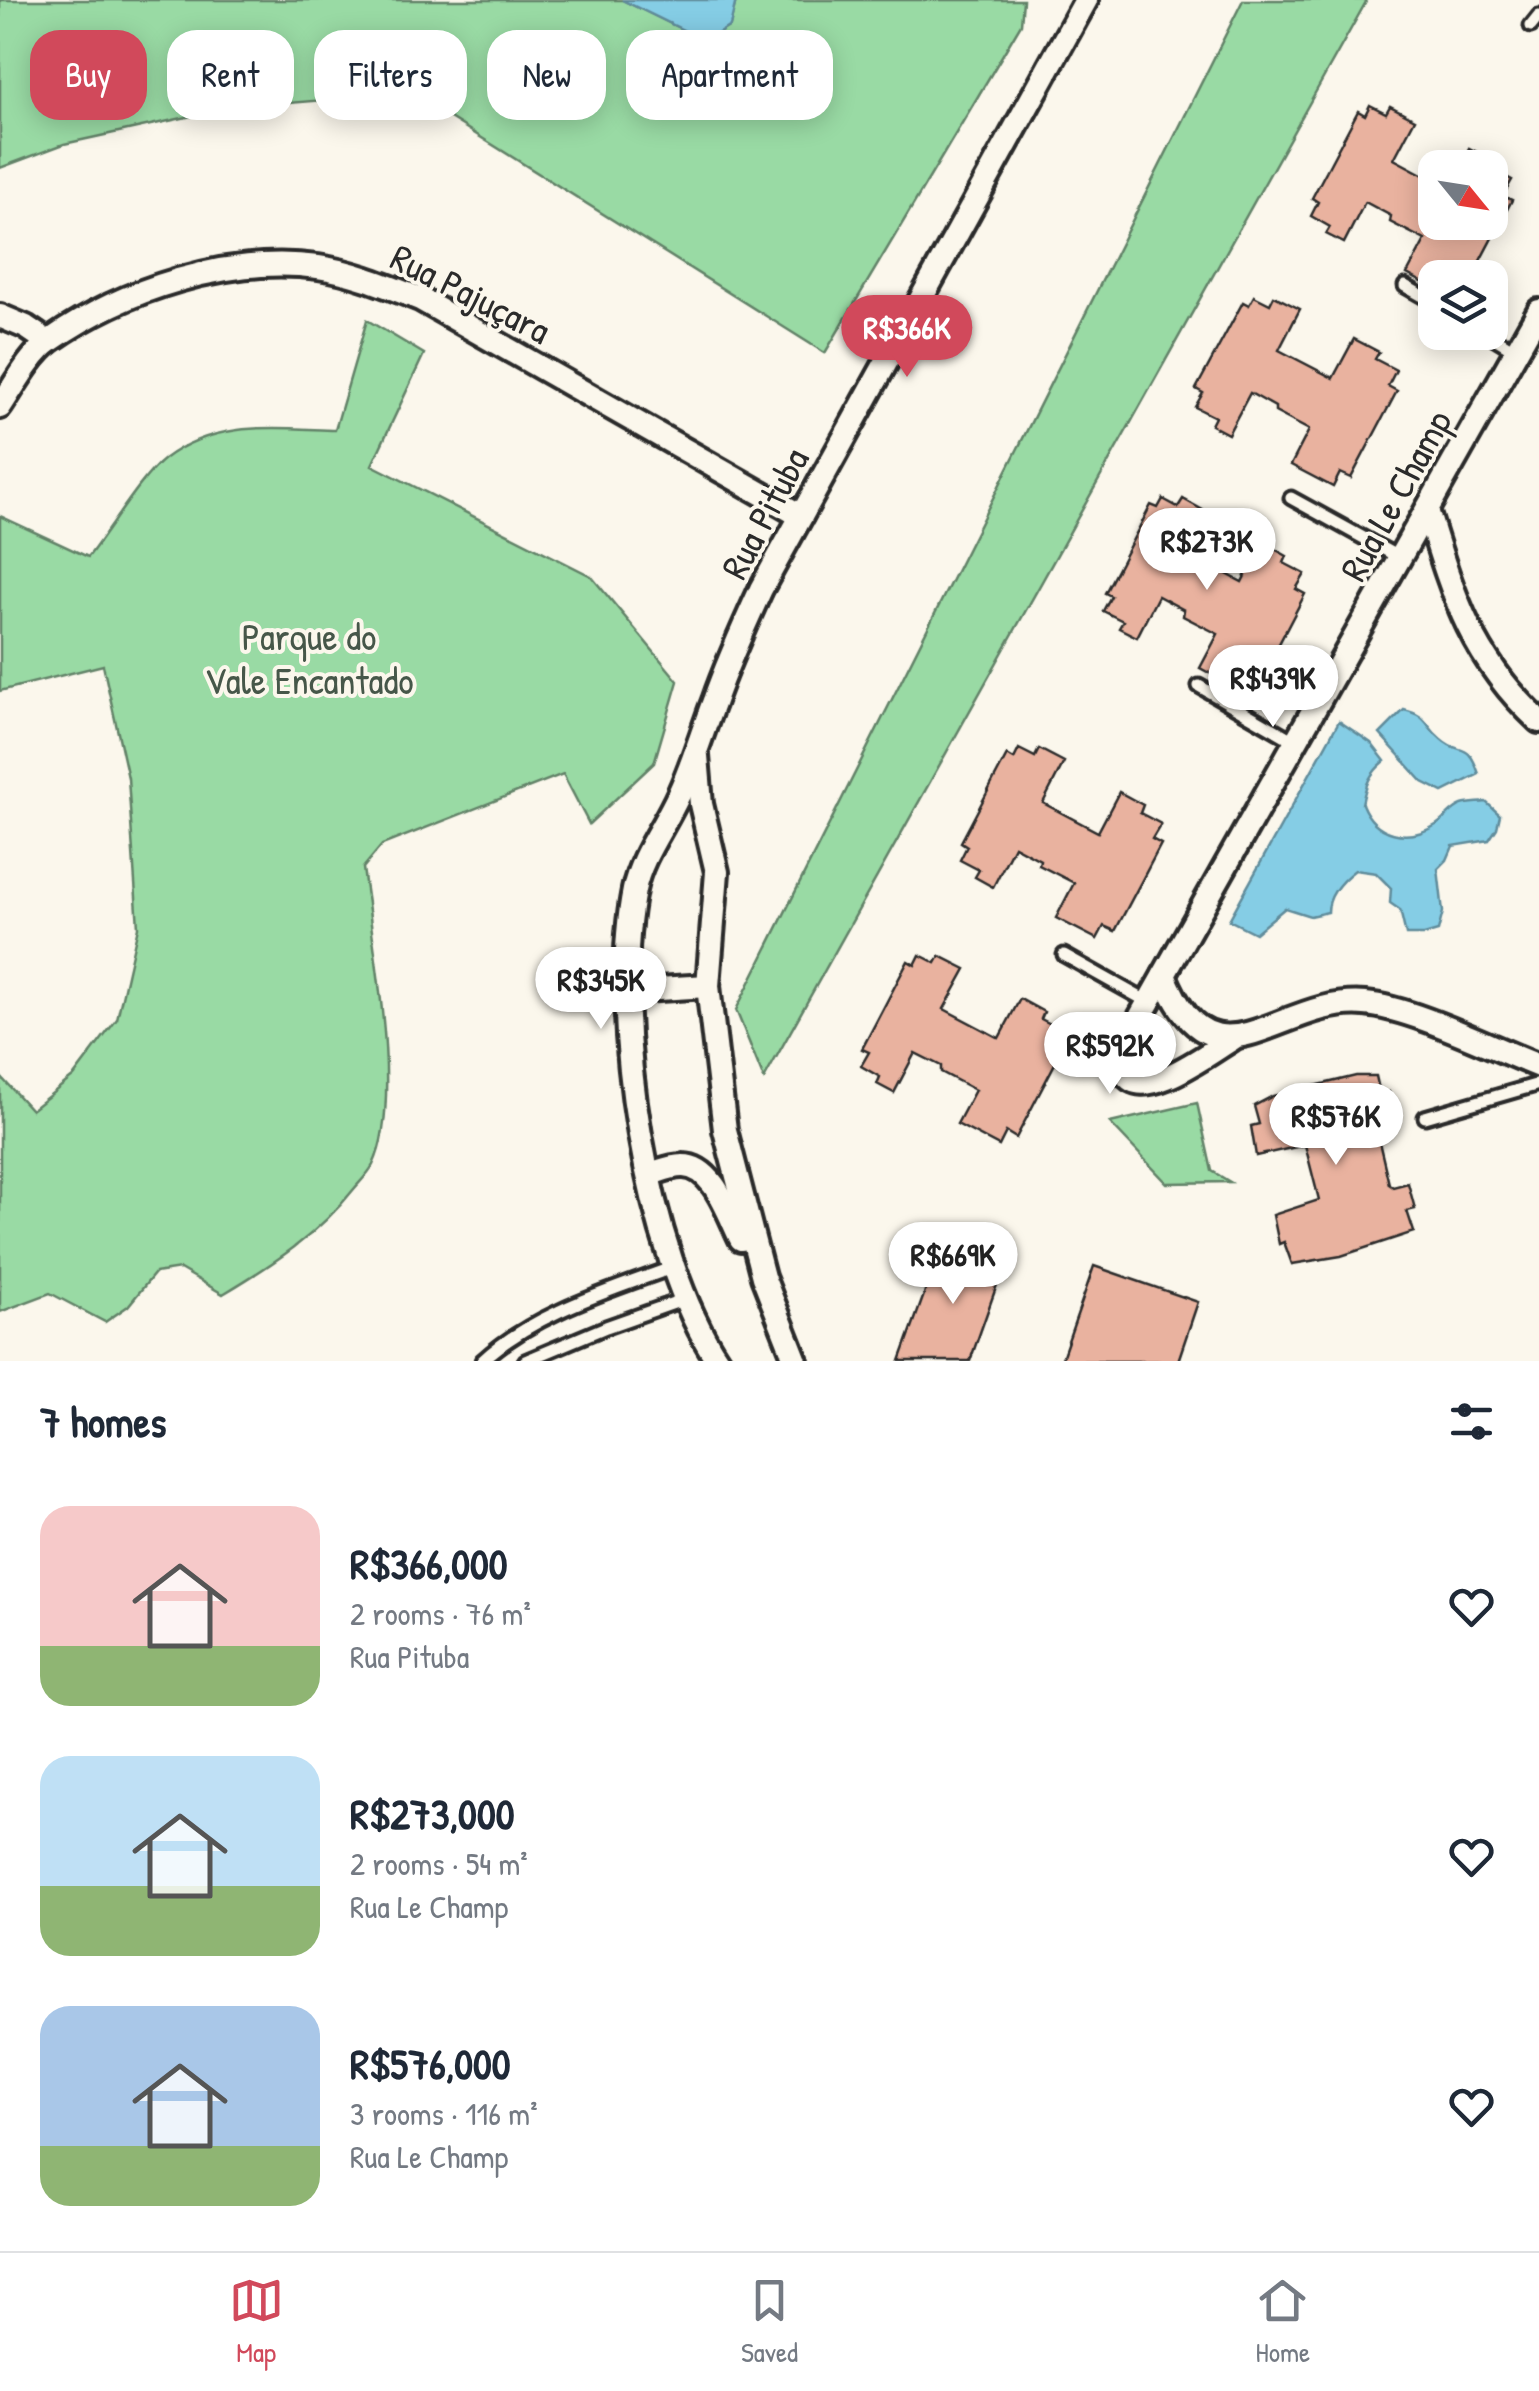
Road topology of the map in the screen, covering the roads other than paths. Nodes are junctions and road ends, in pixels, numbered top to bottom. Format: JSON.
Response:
{"nodes":[{"id":1,"x":1086,"y":0,"type":"edge"},
{"id":2,"x":1406,"y":286,"type":"dead end"},
{"id":3,"x":1418,"y":293,"type":"edge"},
{"id":4,"x":1539,"y":310,"type":"edge"},
{"id":5,"x":0,"y":316,"type":"edge"},
{"id":6,"x":48,"y":342,"type":"junction"},
{"id":7,"x":1508,"y":346,"type":"edge"},
{"id":8,"x":1516,"y":351,"type":"junction"},
{"id":9,"x":0,"y":406,"type":"edge"},
{"id":10,"x":1291,"y":498,"type":"dead end"},
{"id":11,"x":1427,"y":510,"type":"junction"},
{"id":12,"x":801,"y":516,"type":"junction"},
{"id":13,"x":1400,"y":558,"type":"junction"},
{"id":14,"x":1199,"y":686,"type":"dead end"},
{"id":15,"x":1539,"y":720,"type":"edge"},
{"id":16,"x":1296,"y":742,"type":"junction"},
{"id":17,"x":696,"y":752,"type":"junction"},
{"id":18,"x":1064,"y":956,"type":"dead end"},
{"id":19,"x":1164,"y":975,"type":"junction"},
{"id":20,"x":708,"y":986,"type":"junction"},
{"id":21,"x":625,"y":990,"type":"junction"},
{"id":22,"x":1148,"y":1003,"type":"junction"},
{"id":23,"x":1232,"y":1039,"type":"junction"},
{"id":24,"x":1539,"y":1066,"type":"edge"},
{"id":25,"x":1539,"y":1084,"type":"edge"},
{"id":26,"x":1425,"y":1117,"type":"dead end"},
{"id":27,"x":650,"y":1174,"type":"junction"},
{"id":28,"x":674,"y":1267,"type":"junction"},
{"id":29,"x":763,"y":1277,"type":"junction"},
{"id":30,"x":684,"y":1299,"type":"junction"},
{"id":31,"x":482,"y":1361,"type":"edge"},
{"id":32,"x":525,"y":1361,"type":"edge"},
{"id":33,"x":718,"y":1361,"type":"edge"},
{"id":34,"x":796,"y":1361,"type":"edge"}],
"edges":[{"from":1,"to":12,"type":"street","name":"Rua Pituba"},
{"from":2,"to":3,"type":"lane"},
{"from":4,"to":8,"type":"street","name":"Rua Le Champ"},
{"from":5,"to":6,"type":"street"},
{"from":6,"to":9,"type":"street","name":"Rua Pajuçara"},
{"from":6,"to":12,"type":"street","name":"Rua Pajuçara"},
{"from":7,"to":8,"type":"lane"},
{"from":8,"to":11,"type":"street","name":"Rua Le Champ"},
{"from":10,"to":13,"type":"lane"},
{"from":11,"to":13,"type":"street","name":"Rua Le Champ"},
{"from":11,"to":15,"type":"street"},
{"from":12,"to":17,"type":"street","name":"Rua Pituba"},
{"from":13,"to":16,"type":"street","name":"Rua Le Champ"},
{"from":14,"to":16,"type":"lane"},
{"from":16,"to":19,"type":"street","name":"Rua Le Champ"},
{"from":17,"to":20,"type":"street","name":"Rua Pituba"},
{"from":17,"to":21,"type":"street","name":"Rua Pituba"},
{"from":18,"to":22,"type":"lane"},
{"from":19,"to":22,"type":"street","name":"Rua Le Champ"},
{"from":19,"to":23,"type":"street"},
{"from":20,"to":21,"type":"street"},
{"from":20,"to":29,"type":"street","name":"Rua Pituba"},
{"from":21,"to":27,"type":"street","name":"Rua Pituba"},
{"from":22,"to":23,"type":"street","name":"Rua Le Champ"},
{"from":23,"to":24,"type":"street","name":"Rua Le Champ"},
{"from":25,"to":26,"type":"lane"},
{"from":27,"to":28,"type":"street","name":"Rua Pituba"},
{"from":27,"to":29,"type":"street"},
{"from":28,"to":30,"type":"street","name":"Rua Pituba"},
{"from":28,"to":31,"type":"lane"},
{"from":29,"to":34,"type":"street","name":"Rua Pituba"},
{"from":30,"to":32,"type":"lane"},
{"from":30,"to":33,"type":"street","name":"Rua Pituba"}]}
